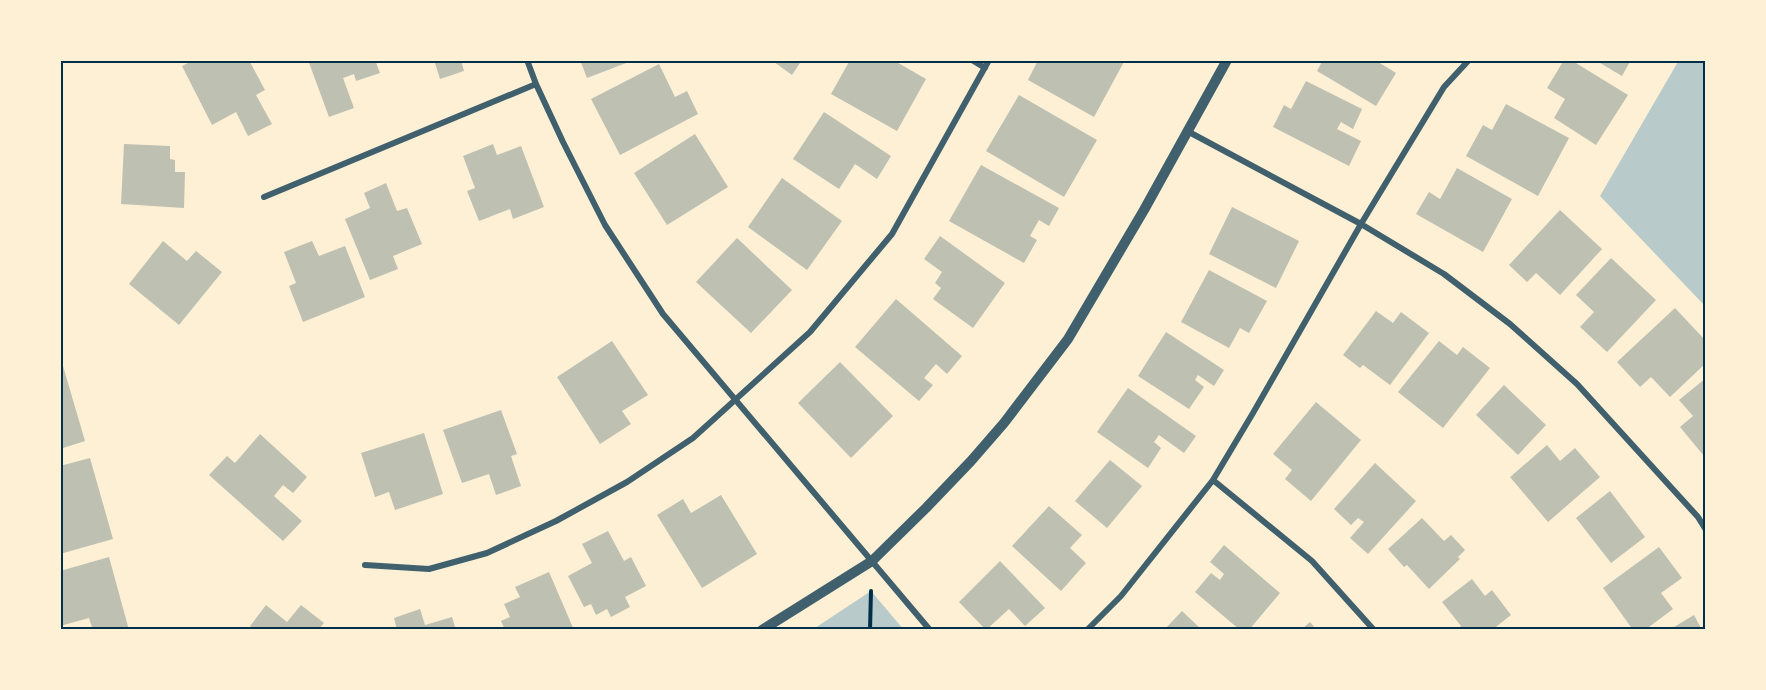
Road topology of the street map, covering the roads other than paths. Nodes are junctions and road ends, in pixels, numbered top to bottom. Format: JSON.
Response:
{"nodes":[{"id":1,"x":527,"y":60,"type":"edge"},
{"id":2,"x":972,"y":60,"type":"edge"},
{"id":3,"x":989,"y":60,"type":"edge"},
{"id":4,"x":1227,"y":60,"type":"edge"},
{"id":5,"x":1469,"y":60,"type":"edge"},
{"id":6,"x":985,"y":68,"type":"junction"},
{"id":7,"x":536,"y":84,"type":"junction"},
{"id":8,"x":1189,"y":132,"type":"junction"},
{"id":9,"x":264,"y":197,"type":"dead end"},
{"id":10,"x":1361,"y":224,"type":"junction"},
{"id":11,"x":735,"y":400,"type":"junction"},
{"id":12,"x":1213,"y":480,"type":"junction"},
{"id":13,"x":1706,"y":530,"type":"edge"},
{"id":14,"x":872,"y":561,"type":"junction"},
{"id":15,"x":365,"y":565,"type":"dead end"},
{"id":16,"x":762,"y":630,"type":"edge"},
{"id":17,"x":930,"y":630,"type":"edge"},
{"id":18,"x":1087,"y":630,"type":"edge"},
{"id":19,"x":1374,"y":630,"type":"edge"}],
"edges":[{"from":1,"to":7,"type":"street"},
{"from":2,"to":6,"type":"street"},
{"from":3,"to":6,"type":"street"},
{"from":4,"to":8,"type":"street"},
{"from":5,"to":10,"type":"street"},
{"from":6,"to":11,"type":"street"},
{"from":7,"to":9,"type":"street"},
{"from":7,"to":11,"type":"street"},
{"from":8,"to":10,"type":"street"},
{"from":8,"to":14,"type":"street"},
{"from":10,"to":12,"type":"street"},
{"from":10,"to":13,"type":"street"},
{"from":11,"to":14,"type":"street"},
{"from":11,"to":15,"type":"street"},
{"from":12,"to":18,"type":"street"},
{"from":12,"to":19,"type":"street"},
{"from":14,"to":16,"type":"street"},
{"from":14,"to":17,"type":"street"}]}
